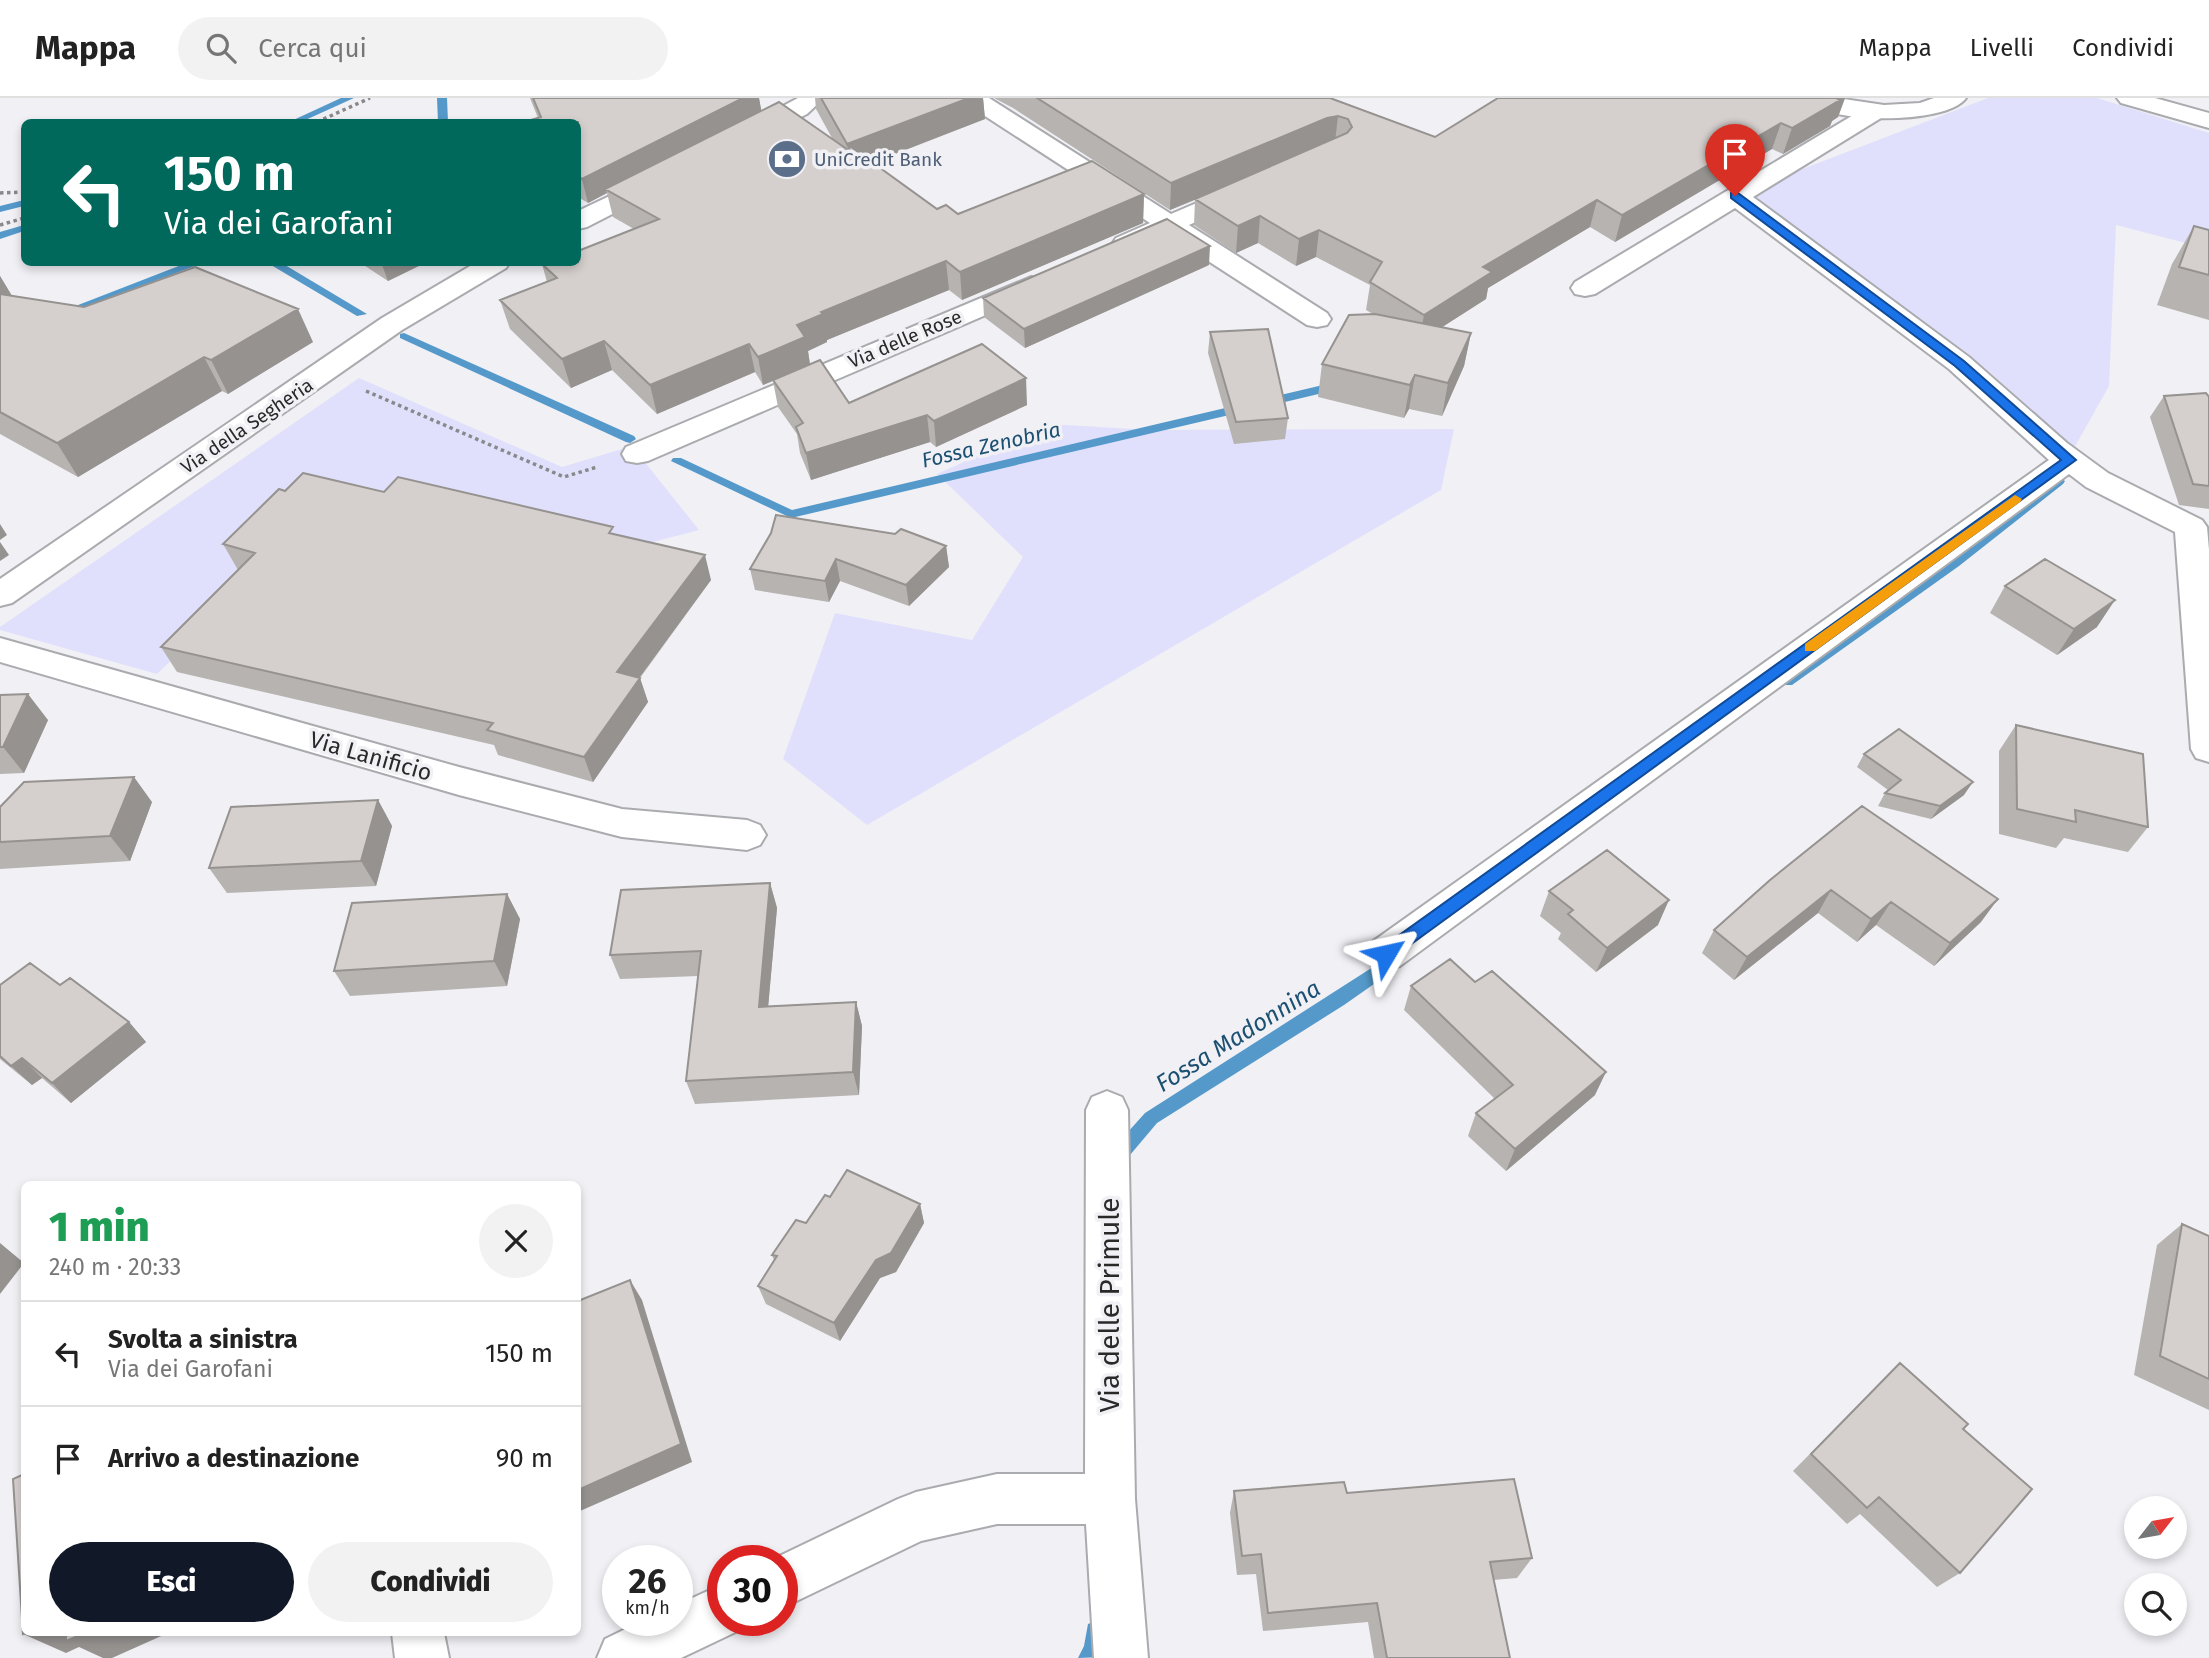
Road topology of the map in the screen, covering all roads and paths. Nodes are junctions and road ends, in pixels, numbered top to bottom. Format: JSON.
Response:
{"nodes":[{"id":1,"x":370,"y":98,"type":"edge"},
{"id":2,"x":811,"y":98,"type":"edge"},
{"id":3,"x":973,"y":98,"type":"edge"},
{"id":4,"x":1813,"y":98,"type":"edge"},
{"id":5,"x":1954,"y":98,"type":"edge"},
{"id":6,"x":2130,"y":98,"type":"edge"},
{"id":7,"x":1873,"y":113,"type":"junction"},
{"id":8,"x":324,"y":119,"type":"edge"},
{"id":9,"x":2209,"y":121,"type":"edge"},
{"id":10,"x":730,"y":144,"type":"edge"},
{"id":11,"x":683,"y":168,"type":"edge"},
{"id":12,"x":1271,"y":179,"type":"edge"},
{"id":13,"x":21,"y":192,"type":"edge"},
{"id":14,"x":0,"y":193,"type":"edge"},
{"id":15,"x":1735,"y":196,"type":"junction"},
{"id":16,"x":21,"y":219,"type":"edge"},
{"id":17,"x":581,"y":219,"type":"edge"},
{"id":18,"x":1172,"y":224,"type":"junction"},
{"id":19,"x":0,"y":225,"type":"edge"},
{"id":20,"x":1096,"y":257,"type":"edge"},
{"id":21,"x":490,"y":266,"type":"edge"},
{"id":22,"x":1058,"y":273,"type":"edge"},
{"id":23,"x":1586,"y":288,"type":"dead end"},
{"id":24,"x":1317,"y":319,"type":"dead end"},
{"id":25,"x":324,"y":373,"type":"junction"},
{"id":26,"x":637,"y":454,"type":"joint"},
{"id":27,"x":2069,"y":460,"type":"junction"},
{"id":28,"x":0,"y":595,"type":"edge"},
{"id":29,"x":0,"y":650,"type":"edge"},
{"id":30,"x":2209,"y":749,"type":"edge"},
{"id":31,"x":747,"y":835,"type":"dead end"},
{"id":32,"x":1386,"y":954,"type":"dead end"},
{"id":33,"x":1107,"y":1110,"type":"dead end"},
{"id":34,"x":1110,"y":1499,"type":"junction"},
{"id":35,"x":798,"y":1574,"type":"edge"},
{"id":36,"x":707,"y":1619,"type":"edge"},
{"id":37,"x":418,"y":1636,"type":"edge"},
{"id":38,"x":422,"y":1658,"type":"edge"},
{"id":39,"x":624,"y":1658,"type":"edge"},
{"id":40,"x":1121,"y":1658,"type":"edge"}],
"edges":[{"from":1,"to":8,"type":"path"},
{"from":2,"to":10,"type":"street"},
{"from":3,"to":18,"type":"street"},
{"from":4,"to":7,"type":"street"},
{"from":5,"to":7,"type":"street"},
{"from":6,"to":9,"type":"street"},
{"from":7,"to":15,"type":"street"},
{"from":11,"to":17,"type":"street"},
{"from":12,"to":18,"type":"street"},
{"from":13,"to":14,"type":"path"},
{"from":15,"to":23,"type":"street"},
{"from":15,"to":27,"type":"street"},
{"from":16,"to":19,"type":"path"},
{"from":18,"to":20,"type":"street"},
{"from":18,"to":24,"type":"street"},
{"from":21,"to":25,"type":"street","name":"Via della Segheria"},
{"from":22,"to":26,"type":"street","name":"Via delle Rose"},
{"from":25,"to":26,"type":"path"},
{"from":25,"to":28,"type":"street","name":"Via della Segheria"},
{"from":27,"to":30,"type":"street"},
{"from":27,"to":32,"type":"street"},
{"from":29,"to":31,"type":"street","name":"Via Lanificio"},
{"from":33,"to":34,"type":"street","name":"Via delle Primule"},
{"from":34,"to":35,"type":"street"},
{"from":34,"to":40,"type":"street","name":"Via delle Primule"},
{"from":36,"to":39,"type":"street"},
{"from":37,"to":38,"type":"street"}]}
